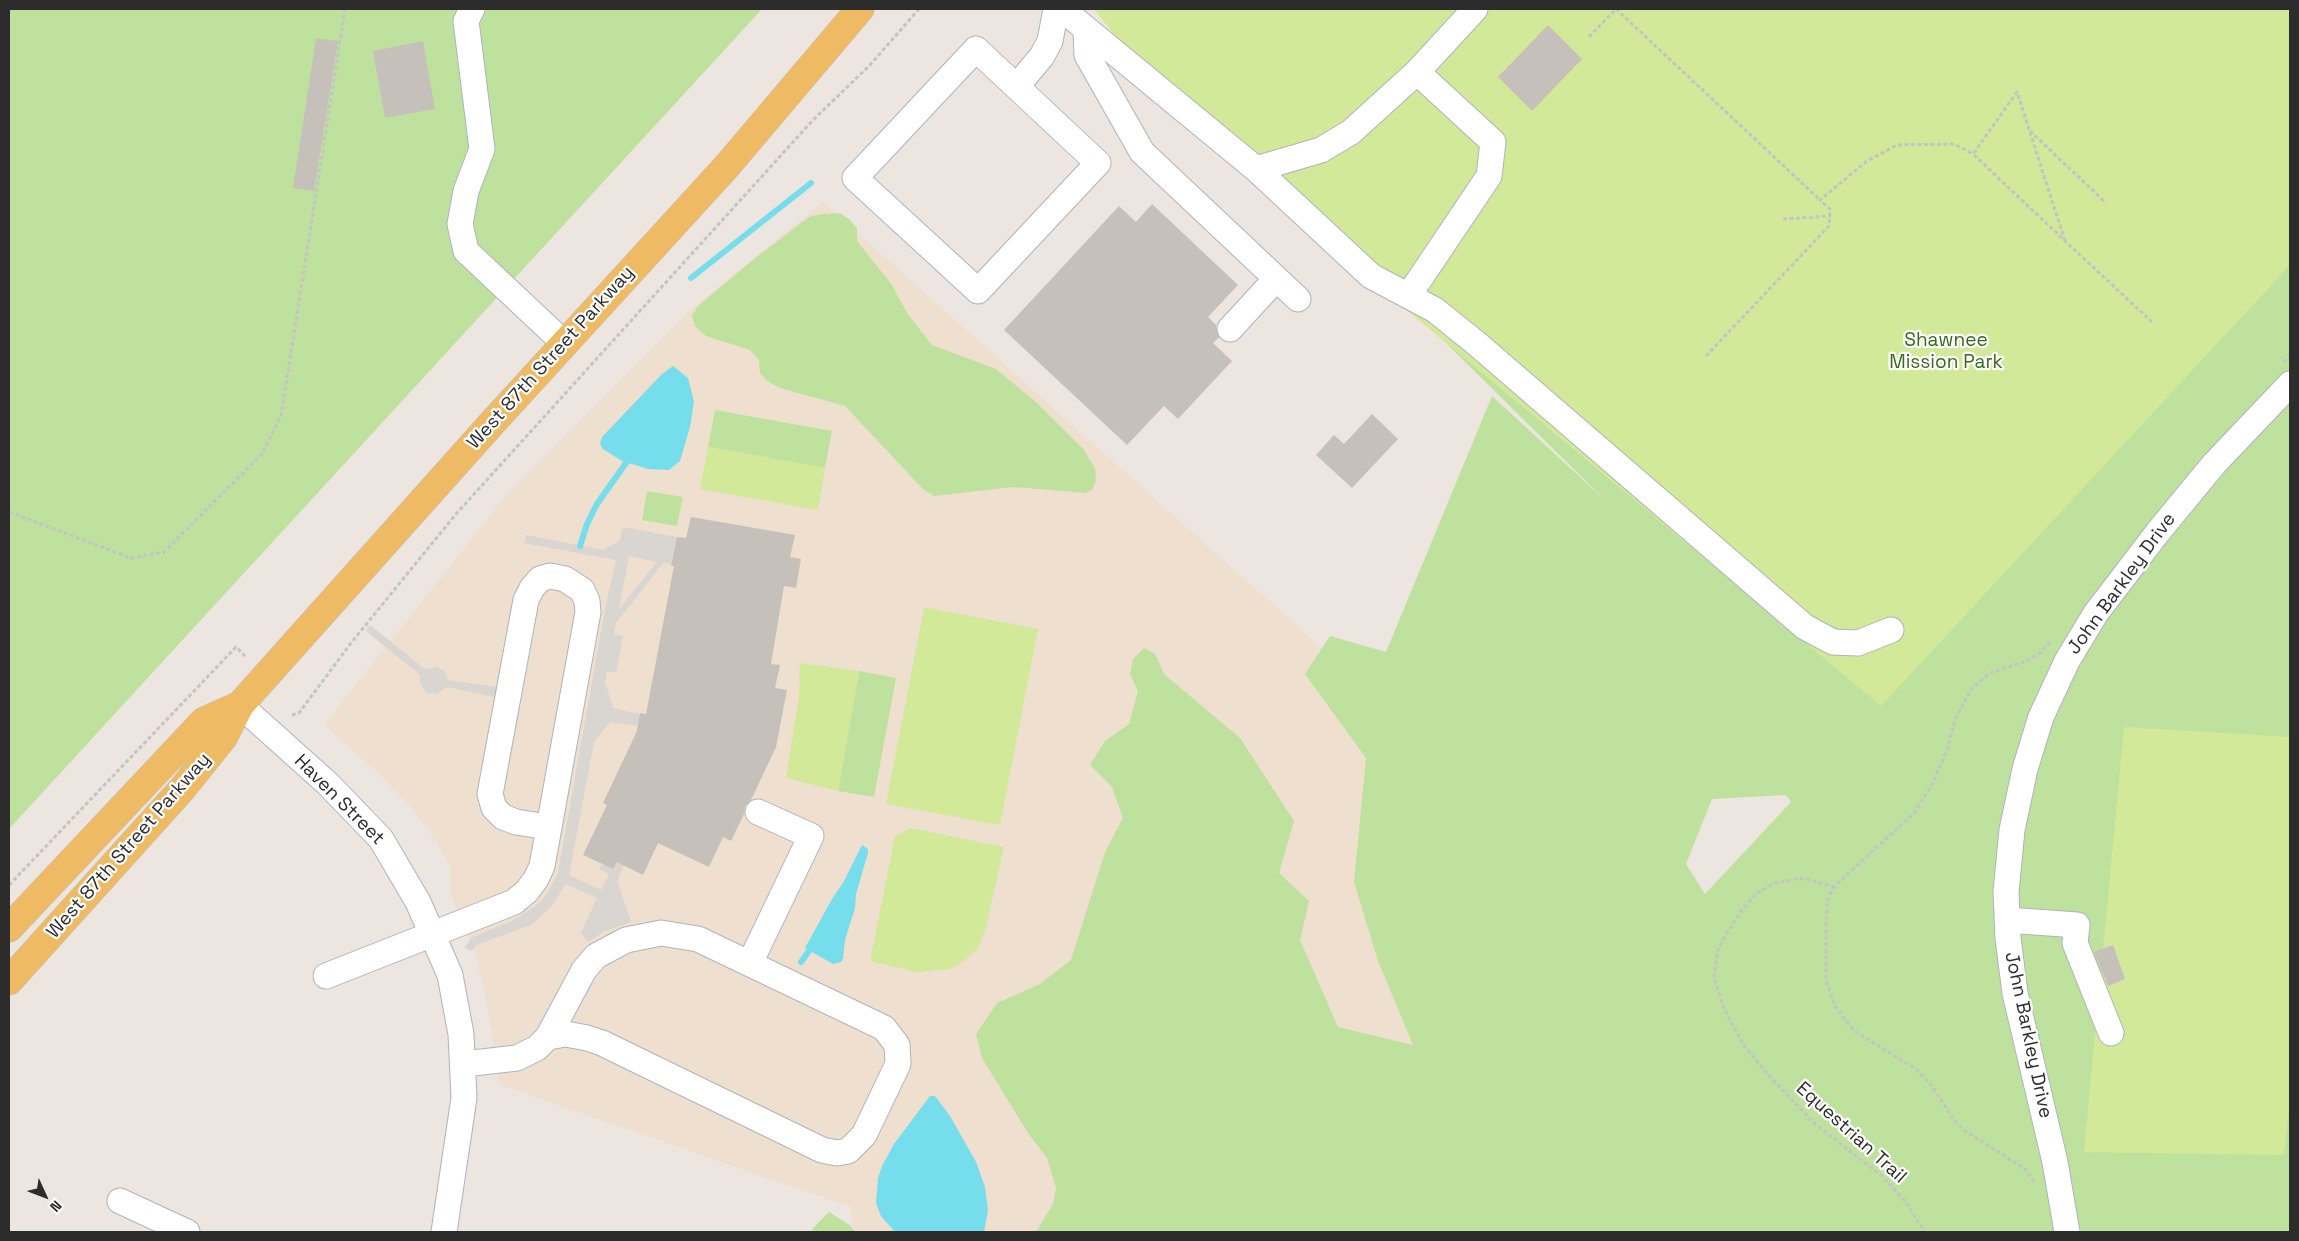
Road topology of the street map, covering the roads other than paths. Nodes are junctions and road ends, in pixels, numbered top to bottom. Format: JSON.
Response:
{"nodes":[{"id":1,"x":472,"y":9,"type":"edge"},
{"id":2,"x":860,"y":9,"type":"edge"},
{"id":3,"x":1056,"y":9,"type":"edge"},
{"id":4,"x":1062,"y":9,"type":"edge"},
{"id":5,"x":1475,"y":9,"type":"edge"},
{"id":6,"x":1086,"y":31,"type":"junction"},
{"id":7,"x":1417,"y":72,"type":"junction"},
{"id":8,"x":1017,"y":86,"type":"junction"},
{"id":9,"x":1256,"y":169,"type":"junction"},
{"id":10,"x":1276,"y":279,"type":"junction"},
{"id":11,"x":1409,"y":295,"type":"junction"},
{"id":12,"x":1298,"y":299,"type":"dead end"},
{"id":13,"x":1230,"y":329,"type":"dead end"},
{"id":14,"x":564,"y":343,"type":"junction"},
{"id":15,"x":2290,"y":384,"type":"edge"},
{"id":16,"x":1891,"y":630,"type":"dead end"},
{"id":17,"x":240,"y":705,"type":"junction"},
{"id":18,"x":758,"y":812,"type":"dead end"},
{"id":19,"x":548,"y":827,"type":"junction"},
{"id":20,"x":2007,"y":920,"type":"junction"},
{"id":21,"x":9,"y":928,"type":"edge"},
{"id":22,"x":434,"y":935,"type":"junction"},
{"id":23,"x":750,"y":963,"type":"junction"},
{"id":24,"x":326,"y":976,"type":"dead end"},
{"id":25,"x":9,"y":981,"type":"edge"},
{"id":26,"x":2111,"y":1033,"type":"dead end"},
{"id":27,"x":548,"y":1038,"type":"junction"},
{"id":28,"x":464,"y":1064,"type":"junction"},
{"id":29,"x":120,"y":1201,"type":"dead end"},
{"id":30,"x":186,"y":1232,"type":"edge"},
{"id":31,"x":444,"y":1232,"type":"edge"},
{"id":32,"x":2067,"y":1232,"type":"edge"}],
"edges":[{"from":1,"to":14,"type":"street"},
{"from":2,"to":14,"type":"main road","name":"West 87th Street Parkway"},
{"from":3,"to":8,"type":"street"},
{"from":4,"to":6,"type":"street"},
{"from":5,"to":7,"type":"street"},
{"from":6,"to":9,"type":"street"},
{"from":6,"to":10,"type":"street"},
{"from":7,"to":9,"type":"street"},
{"from":7,"to":11,"type":"street"},
{"from":8,"to":8,"type":"street"},
{"from":9,"to":11,"type":"street"},
{"from":10,"to":12,"type":"street"},
{"from":10,"to":13,"type":"street"},
{"from":11,"to":16,"type":"street"},
{"from":14,"to":17,"type":"main road","name":"West 87th Street Parkway"},
{"from":15,"to":20,"type":"street","name":"John Barkley Drive"},
{"from":17,"to":21,"type":"main road","name":"West 87th Street Parkway"},
{"from":17,"to":22,"type":"street","name":"Haven Street"},
{"from":17,"to":25,"type":"main road","name":"West 87th Street Parkway"},
{"from":18,"to":23,"type":"street"},
{"from":19,"to":19,"type":"street"},
{"from":19,"to":22,"type":"street"},
{"from":20,"to":26,"type":"street"},
{"from":20,"to":32,"type":"street","name":"John Barkley Drive"},
{"from":22,"to":24,"type":"street"},
{"from":22,"to":28,"type":"street","name":"Haven Street"},
{"from":23,"to":27,"type":"street"},
{"from":23,"to":27,"type":"street"},
{"from":27,"to":28,"type":"street"},
{"from":28,"to":31,"type":"street","name":"Haven Street"},
{"from":29,"to":30,"type":"street"}]}
